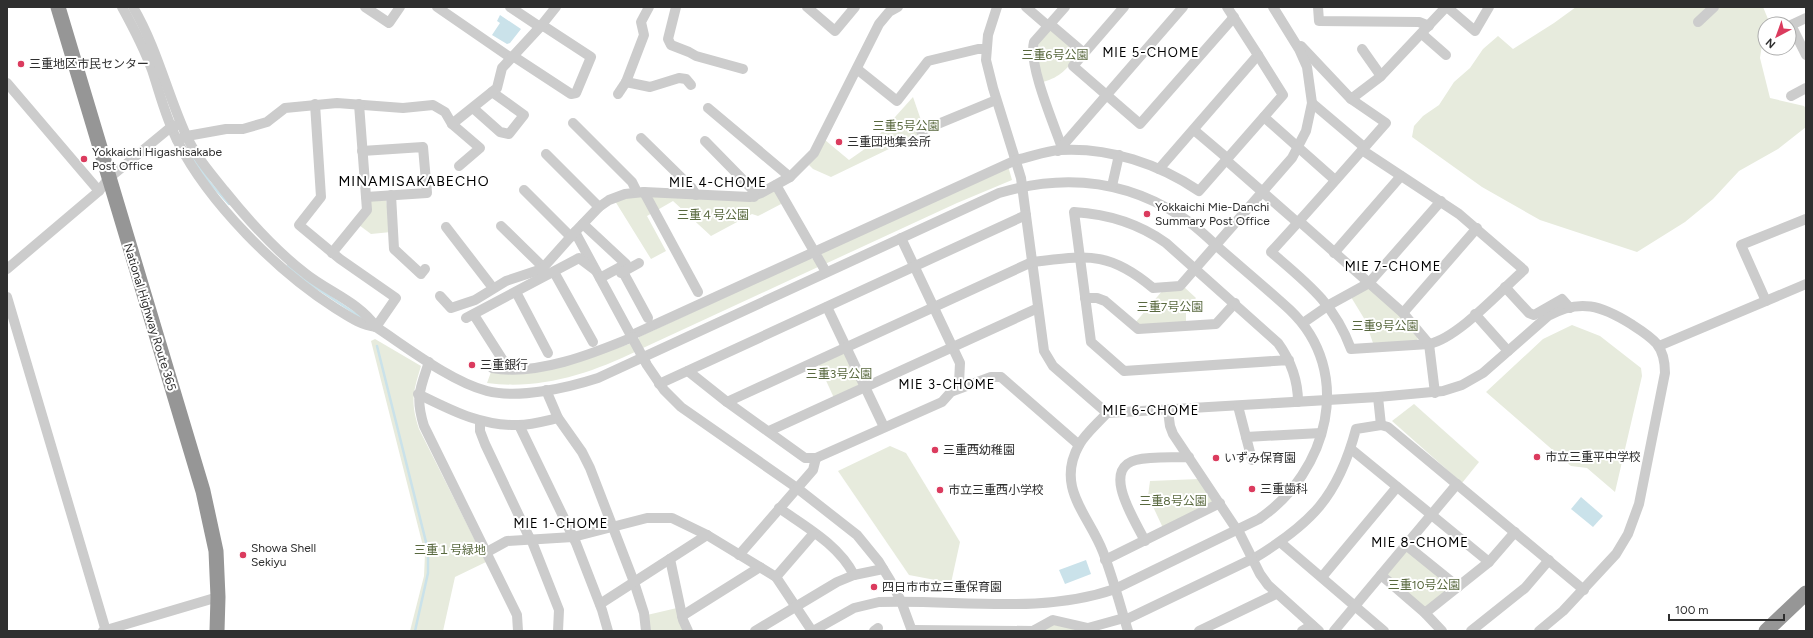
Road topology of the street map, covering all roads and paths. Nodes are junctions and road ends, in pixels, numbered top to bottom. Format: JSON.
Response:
{"nodes":[{"id":1,"x":58,"y":7,"type":"edge"},
{"id":2,"x":122,"y":7,"type":"edge"},
{"id":3,"x":133,"y":7,"type":"edge"},
{"id":4,"x":365,"y":7,"type":"edge"},
{"id":5,"x":400,"y":7,"type":"edge"},
{"id":6,"x":437,"y":7,"type":"edge"},
{"id":7,"x":510,"y":7,"type":"edge"},
{"id":8,"x":556,"y":7,"type":"edge"},
{"id":9,"x":649,"y":7,"type":"edge"},
{"id":10,"x":676,"y":7,"type":"edge"},
{"id":11,"x":807,"y":7,"type":"edge"},
{"id":12,"x":855,"y":7,"type":"edge"},
{"id":13,"x":898,"y":7,"type":"edge"},
{"id":14,"x":997,"y":7,"type":"edge"},
{"id":15,"x":1065,"y":7,"type":"edge"},
{"id":16,"x":1124,"y":7,"type":"edge"},
{"id":17,"x":1183,"y":7,"type":"edge"},
{"id":18,"x":1227,"y":7,"type":"edge"},
{"id":19,"x":1273,"y":7,"type":"edge"},
{"id":20,"x":1318,"y":7,"type":"edge"},
{"id":21,"x":1446,"y":7,"type":"edge"},
{"id":22,"x":1489,"y":7,"type":"edge"},
{"id":23,"x":1714,"y":7,"type":"edge"},
{"id":24,"x":1028,"y":8,"type":"edge"},
{"id":25,"x":1234,"y":17,"type":"junction"},
{"id":26,"x":1806,"y":18,"type":"edge"},
{"id":27,"x":1698,"y":22,"type":"dead end"},
{"id":28,"x":1797,"y":22,"type":"edge"},
{"id":29,"x":1049,"y":25,"type":"junction"},
{"id":30,"x":541,"y":26,"type":"junction"},
{"id":31,"x":1429,"y":26,"type":"junction"},
{"id":32,"x":1290,"y":34,"type":"junction"},
{"id":33,"x":1422,"y":34,"type":"junction"},
{"id":34,"x":1797,"y":39,"type":"edge"},
{"id":35,"x":154,"y":46,"type":"junction"},
{"id":36,"x":986,"y":49,"type":"junction"},
{"id":37,"x":1362,"y":49,"type":"dead end"},
{"id":38,"x":144,"y":51,"type":"junction"},
{"id":39,"x":1084,"y":53,"type":"junction"},
{"id":40,"x":1258,"y":55,"type":"junction"},
{"id":41,"x":1446,"y":55,"type":"dead end"},
{"id":42,"x":1806,"y":55,"type":"edge"},
{"id":43,"x":512,"y":57,"type":"junction"},
{"id":44,"x":743,"y":69,"type":"dead end"},
{"id":45,"x":857,"y":69,"type":"junction"},
{"id":46,"x":1381,"y":76,"type":"junction"},
{"id":47,"x":626,"y":82,"type":"junction"},
{"id":48,"x":7,"y":83,"type":"edge"},
{"id":49,"x":691,"y":85,"type":"dead end"},
{"id":50,"x":1806,"y":88,"type":"edge"},
{"id":51,"x":492,"y":92,"type":"junction"},
{"id":52,"x":618,"y":94,"type":"dead end"},
{"id":53,"x":1106,"y":95,"type":"junction"},
{"id":54,"x":1791,"y":96,"type":"dead end"},
{"id":55,"x":1351,"y":99,"type":"junction"},
{"id":56,"x":996,"y":100,"type":"junction"},
{"id":57,"x":1312,"y":103,"type":"junction"},
{"id":58,"x":315,"y":104,"type":"junction"},
{"id":59,"x":359,"y":104,"type":"junction"},
{"id":60,"x":473,"y":108,"type":"junction"},
{"id":61,"x":708,"y":108,"type":"dead end"},
{"id":62,"x":1264,"y":117,"type":"junction"},
{"id":63,"x":573,"y":123,"type":"dead end"},
{"id":64,"x":452,"y":124,"type":"junction"},
{"id":65,"x":176,"y":125,"type":"junction"},
{"id":66,"x":1194,"y":130,"type":"junction"},
{"id":67,"x":922,"y":131,"type":"dead end"},
{"id":68,"x":182,"y":138,"type":"junction"},
{"id":69,"x":641,"y":138,"type":"dead end"},
{"id":70,"x":705,"y":141,"type":"dead end"},
{"id":71,"x":1298,"y":147,"type":"junction"},
{"id":72,"x":1060,"y":148,"type":"junction"},
{"id":73,"x":1363,"y":148,"type":"junction"},
{"id":74,"x":362,"y":152,"type":"junction"},
{"id":75,"x":546,"y":154,"type":"dead end"},
{"id":76,"x":1119,"y":155,"type":"junction"},
{"id":77,"x":1226,"y":159,"type":"junction"},
{"id":78,"x":1016,"y":160,"type":"junction"},
{"id":79,"x":459,"y":166,"type":"dead end"},
{"id":80,"x":1159,"y":169,"type":"junction"},
{"id":81,"x":1402,"y":176,"type":"junction"},
{"id":82,"x":790,"y":177,"type":"junction"},
{"id":83,"x":108,"y":179,"type":"junction"},
{"id":84,"x":1335,"y":180,"type":"junction"},
{"id":85,"x":776,"y":185,"type":"junction"},
{"id":86,"x":1022,"y":186,"type":"junction"},
{"id":87,"x":1112,"y":186,"type":"junction"},
{"id":88,"x":524,"y":190,"type":"dead end"},
{"id":89,"x":99,"y":191,"type":"junction"},
{"id":90,"x":640,"y":192,"type":"junction"},
{"id":91,"x":1262,"y":192,"type":"junction"},
{"id":92,"x":391,"y":195,"type":"junction"},
{"id":93,"x":696,"y":195,"type":"junction"},
{"id":94,"x":754,"y":196,"type":"junction"},
{"id":95,"x":366,"y":197,"type":"junction"},
{"id":96,"x":1441,"y":201,"type":"junction"},
{"id":97,"x":599,"y":207,"type":"junction"},
{"id":98,"x":1026,"y":216,"type":"junction"},
{"id":99,"x":1806,"y":219,"type":"edge"},
{"id":100,"x":1298,"y":222,"type":"junction"},
{"id":101,"x":583,"y":224,"type":"junction"},
{"id":102,"x":501,"y":226,"type":"dead end"},
{"id":103,"x":446,"y":227,"type":"dead end"},
{"id":104,"x":1477,"y":228,"type":"junction"},
{"id":105,"x":573,"y":234,"type":"junction"},
{"id":106,"x":901,"y":238,"type":"junction"},
{"id":107,"x":1215,"y":244,"type":"junction"},
{"id":108,"x":815,"y":251,"type":"junction"},
{"id":109,"x":332,"y":253,"type":"junction"},
{"id":110,"x":1334,"y":253,"type":"junction"},
{"id":111,"x":1079,"y":256,"type":"junction"},
{"id":112,"x":1032,"y":262,"type":"junction"},
{"id":113,"x":639,"y":263,"type":"dead end"},
{"id":114,"x":915,"y":266,"type":"junction"},
{"id":115,"x":543,"y":267,"type":"junction"},
{"id":116,"x":1195,"y":268,"type":"junction"},
{"id":117,"x":7,"y":269,"type":"edge"},
{"id":118,"x":425,"y":269,"type":"dead end"},
{"id":119,"x":554,"y":272,"type":"junction"},
{"id":120,"x":623,"y":272,"type":"junction"},
{"id":121,"x":826,"y":272,"type":"junction"},
{"id":122,"x":600,"y":277,"type":"junction"},
{"id":123,"x":1369,"y":283,"type":"junction"},
{"id":124,"x":1806,"y":284,"type":"edge"},
{"id":125,"x":1505,"y":287,"type":"junction"},
{"id":126,"x":493,"y":288,"type":"junction"},
{"id":127,"x":516,"y":292,"type":"junction"},
{"id":128,"x":698,"y":292,"type":"dead end"},
{"id":129,"x":440,"y":296,"type":"dead end"},
{"id":130,"x":7,"y":297,"type":"edge"},
{"id":131,"x":1085,"y":298,"type":"junction"},
{"id":132,"x":1766,"y":301,"type":"junction"},
{"id":133,"x":1235,"y":302,"type":"junction"},
{"id":134,"x":1329,"y":305,"type":"junction"},
{"id":135,"x":828,"y":307,"type":"junction"},
{"id":136,"x":934,"y":307,"type":"junction"},
{"id":137,"x":1038,"y":308,"type":"junction"},
{"id":138,"x":1570,"y":308,"type":"junction"},
{"id":139,"x":1403,"y":313,"type":"junction"},
{"id":140,"x":1475,"y":314,"type":"junction"},
{"id":141,"x":648,"y":318,"type":"dead end"},
{"id":142,"x":1303,"y":324,"type":"junction"},
{"id":143,"x":376,"y":327,"type":"junction"},
{"id":144,"x":632,"y":336,"type":"junction"},
{"id":145,"x":593,"y":342,"type":"dead end"},
{"id":146,"x":1429,"y":344,"type":"junction"},
{"id":147,"x":953,"y":346,"type":"junction"},
{"id":148,"x":1659,"y":346,"type":"junction"},
{"id":149,"x":847,"y":347,"type":"junction"},
{"id":150,"x":1508,"y":351,"type":"junction"},
{"id":151,"x":548,"y":353,"type":"dead end"},
{"id":152,"x":644,"y":357,"type":"junction"},
{"id":153,"x":1289,"y":360,"type":"junction"},
{"id":154,"x":429,"y":362,"type":"junction"},
{"id":155,"x":504,"y":362,"type":"dead end"},
{"id":156,"x":492,"y":368,"type":"dead end"},
{"id":157,"x":688,"y":371,"type":"junction"},
{"id":158,"x":659,"y":384,"type":"junction"},
{"id":159,"x":865,"y":386,"type":"junction"},
{"id":160,"x":546,"y":390,"type":"junction"},
{"id":161,"x":953,"y":391,"type":"junction"},
{"id":162,"x":1435,"y":392,"type":"junction"},
{"id":163,"x":418,"y":394,"type":"junction"},
{"id":164,"x":1378,"y":397,"type":"junction"},
{"id":165,"x":1327,"y":401,"type":"junction"},
{"id":166,"x":727,"y":402,"type":"junction"},
{"id":167,"x":1298,"y":402,"type":"junction"},
{"id":168,"x":1238,"y":406,"type":"junction"},
{"id":169,"x":1168,"y":411,"type":"junction"},
{"id":170,"x":1107,"y":413,"type":"junction"},
{"id":171,"x":558,"y":418,"type":"junction"},
{"id":172,"x":480,"y":422,"type":"junction"},
{"id":173,"x":519,"y":425,"type":"junction"},
{"id":174,"x":1381,"y":425,"type":"junction"},
{"id":175,"x":884,"y":428,"type":"junction"},
{"id":176,"x":769,"y":431,"type":"junction"},
{"id":177,"x":1321,"y":432,"type":"junction"},
{"id":178,"x":1246,"y":437,"type":"junction"},
{"id":179,"x":1079,"y":445,"type":"junction"},
{"id":180,"x":1351,"y":449,"type":"junction"},
{"id":181,"x":1188,"y":457,"type":"junction"},
{"id":182,"x":816,"y":458,"type":"junction"},
{"id":183,"x":1252,"y":460,"type":"dead end"},
{"id":184,"x":1457,"y":484,"type":"junction"},
{"id":185,"x":1397,"y":486,"type":"junction"},
{"id":186,"x":797,"y":488,"type":"junction"},
{"id":187,"x":1220,"y":503,"type":"junction"},
{"id":188,"x":779,"y":508,"type":"junction"},
{"id":189,"x":1432,"y":514,"type":"junction"},
{"id":190,"x":613,"y":526,"type":"junction"},
{"id":191,"x":1238,"y":530,"type":"junction"},
{"id":192,"x":1515,"y":532,"type":"junction"},
{"id":193,"x":814,"y":533,"type":"junction"},
{"id":194,"x":707,"y":535,"type":"junction"},
{"id":195,"x":573,"y":537,"type":"junction"},
{"id":196,"x":531,"y":539,"type":"junction"},
{"id":197,"x":1145,"y":541,"type":"junction"},
{"id":198,"x":1280,"y":542,"type":"junction"},
{"id":199,"x":1406,"y":545,"type":"junction"},
{"id":200,"x":487,"y":552,"type":"junction"},
{"id":201,"x":740,"y":555,"type":"junction"},
{"id":202,"x":670,"y":559,"type":"junction"},
{"id":203,"x":1252,"y":559,"type":"junction"},
{"id":204,"x":1105,"y":560,"type":"junction"},
{"id":205,"x":1549,"y":560,"type":"junction"},
{"id":206,"x":1489,"y":562,"type":"junction"},
{"id":207,"x":760,"y":567,"type":"junction"},
{"id":208,"x":883,"y":569,"type":"junction"},
{"id":209,"x":854,"y":575,"type":"junction"},
{"id":210,"x":1381,"y":575,"type":"junction"},
{"id":211,"x":776,"y":577,"type":"junction"},
{"id":212,"x":1322,"y":577,"type":"junction"},
{"id":213,"x":634,"y":582,"type":"junction"},
{"id":214,"x":1458,"y":587,"type":"junction"},
{"id":215,"x":1115,"y":589,"type":"junction"},
{"id":216,"x":1584,"y":590,"type":"junction"},
{"id":217,"x":1806,"y":593,"type":"edge"},
{"id":218,"x":1276,"y":594,"type":"junction"},
{"id":219,"x":218,"y":597,"type":"junction"},
{"id":220,"x":901,"y":601,"type":"junction"},
{"id":221,"x":1052,"y":603,"type":"junction"},
{"id":222,"x":600,"y":604,"type":"junction"},
{"id":223,"x":796,"y":605,"type":"junction"},
{"id":224,"x":1355,"y":606,"type":"junction"},
{"id":225,"x":1425,"y":613,"type":"junction"},
{"id":226,"x":682,"y":616,"type":"junction"},
{"id":227,"x":1124,"y":619,"type":"junction"},
{"id":228,"x":1053,"y":620,"type":"junction"},
{"id":229,"x":1316,"y":628,"type":"edge"},
{"id":230,"x":912,"y":630,"type":"edge"},
{"id":231,"x":105,"y":631,"type":"edge"},
{"id":232,"x":217,"y":631,"type":"edge"},
{"id":233,"x":518,"y":631,"type":"edge"},
{"id":234,"x":558,"y":631,"type":"edge"},
{"id":235,"x":608,"y":631,"type":"edge"},
{"id":236,"x":646,"y":631,"type":"edge"},
{"id":237,"x":688,"y":631,"type":"edge"},
{"id":238,"x":755,"y":631,"type":"edge"},
{"id":239,"x":813,"y":631,"type":"edge"},
{"id":240,"x":1128,"y":631,"type":"edge"},
{"id":241,"x":1199,"y":631,"type":"edge"},
{"id":242,"x":1302,"y":631,"type":"edge"},
{"id":243,"x":1334,"y":631,"type":"edge"},
{"id":244,"x":1384,"y":631,"type":"edge"},
{"id":245,"x":1442,"y":631,"type":"edge"},
{"id":246,"x":1471,"y":631,"type":"edge"},
{"id":247,"x":1539,"y":631,"type":"edge"},
{"id":248,"x":1766,"y":631,"type":"edge"}],
"edges":[{"from":1,"to":83,"type":"highway","name":"National Highway Route 365"},
{"from":2,"to":38,"type":"street"},
{"from":3,"to":35,"type":"street"},
{"from":4,"to":5,"type":"street"},
{"from":6,"to":43,"type":"street"},
{"from":7,"to":30,"type":"street"},
{"from":8,"to":30,"type":"street"},
{"from":9,"to":47,"type":"street"},
{"from":10,"to":44,"type":"street"},
{"from":11,"to":12,"type":"street"},
{"from":13,"to":45,"type":"street"},
{"from":14,"to":36,"type":"street"},
{"from":15,"to":29,"type":"street"},
{"from":16,"to":39,"type":"street"},
{"from":17,"to":53,"type":"street"},
{"from":18,"to":25,"type":"street"},
{"from":19,"to":32,"type":"street"},
{"from":20,"to":31,"type":"street"},
{"from":21,"to":22,"type":"street"},
{"from":21,"to":31,"type":"street"},
{"from":23,"to":27,"type":"street"},
{"from":24,"to":29,"type":"street"},
{"from":25,"to":40,"type":"street"},
{"from":25,"to":53,"type":"street"},
{"from":26,"to":28,"type":"street"},
{"from":29,"to":39,"type":"street"},
{"from":29,"to":72,"type":"street"},
{"from":30,"to":43,"type":"street"},
{"from":30,"to":43,"type":"street"},
{"from":31,"to":33,"type":"street"},
{"from":32,"to":55,"type":"street"},
{"from":32,"to":57,"type":"street"},
{"from":33,"to":41,"type":"street"},
{"from":33,"to":46,"type":"street"},
{"from":34,"to":42,"type":"street"},
{"from":35,"to":38,"type":"street"},
{"from":35,"to":65,"type":"street"},
{"from":36,"to":45,"type":"street"},
{"from":36,"to":56,"type":"street"},
{"from":37,"to":46,"type":"street"},
{"from":38,"to":65,"type":"street"},
{"from":39,"to":53,"type":"street"},
{"from":40,"to":62,"type":"street"},
{"from":40,"to":66,"type":"street"},
{"from":43,"to":51,"type":"street"},
{"from":45,"to":82,"type":"street"},
{"from":46,"to":55,"type":"street"},
{"from":47,"to":49,"type":"street"},
{"from":47,"to":52,"type":"street"},
{"from":48,"to":89,"type":"street"},
{"from":50,"to":54,"type":"street"},
{"from":51,"to":60,"type":"street"},
{"from":51,"to":60,"type":"street"},
{"from":53,"to":72,"type":"street"},
{"from":55,"to":73,"type":"street"},
{"from":56,"to":67,"type":"street"},
{"from":56,"to":78,"type":"street"},
{"from":57,"to":71,"type":"street"},
{"from":57,"to":73,"type":"street"},
{"from":58,"to":59,"type":"street"},
{"from":58,"to":68,"type":"street"},
{"from":58,"to":109,"type":"street"},
{"from":59,"to":64,"type":"street"},
{"from":59,"to":74,"type":"street"},
{"from":60,"to":64,"type":"street"},
{"from":61,"to":82,"type":"street"},
{"from":62,"to":71,"type":"street"},
{"from":62,"to":77,"type":"street"},
{"from":63,"to":90,"type":"street"},
{"from":64,"to":79,"type":"street"},
{"from":65,"to":68,"type":"street"},
{"from":65,"to":83,"type":"street"},
{"from":66,"to":77,"type":"street"},
{"from":66,"to":80,"type":"street"},
{"from":68,"to":143,"type":"street"},
{"from":69,"to":93,"type":"street"},
{"from":70,"to":94,"type":"street"},
{"from":71,"to":84,"type":"street"},
{"from":71,"to":91,"type":"street"},
{"from":72,"to":76,"type":"street"},
{"from":72,"to":78,"type":"street"},
{"from":73,"to":81,"type":"street"},
{"from":73,"to":84,"type":"street"},
{"from":74,"to":92,"type":"street"},
{"from":74,"to":95,"type":"street"},
{"from":75,"to":97,"type":"street"},
{"from":76,"to":80,"type":"street"},
{"from":76,"to":87,"type":"street"},
{"from":77,"to":80,"type":"street"},
{"from":77,"to":91,"type":"street"},
{"from":78,"to":86,"type":"street"},
{"from":78,"to":108,"type":"street"},
{"from":81,"to":96,"type":"street"},
{"from":81,"to":110,"type":"street"},
{"from":82,"to":85,"type":"street"},
{"from":83,"to":89,"type":"street"},
{"from":83,"to":219,"type":"highway","name":"National Highway Route 365"},
{"from":84,"to":100,"type":"street"},
{"from":85,"to":94,"type":"street"},
{"from":85,"to":108,"type":"street"},
{"from":86,"to":87,"type":"street"},
{"from":86,"to":98,"type":"street"},
{"from":86,"to":106,"type":"street"},
{"from":87,"to":107,"type":"street"},
{"from":88,"to":105,"type":"street"},
{"from":89,"to":117,"type":"street"},
{"from":90,"to":93,"type":"street"},
{"from":90,"to":97,"type":"street"},
{"from":90,"to":128,"type":"street"},
{"from":91,"to":100,"type":"street"},
{"from":91,"to":107,"type":"street"},
{"from":92,"to":95,"type":"street"},
{"from":92,"to":118,"type":"street"},
{"from":93,"to":94,"type":"street"},
{"from":95,"to":109,"type":"street"},
{"from":96,"to":104,"type":"street"},
{"from":96,"to":123,"type":"street"},
{"from":97,"to":101,"type":"street"},
{"from":98,"to":112,"type":"street"},
{"from":98,"to":114,"type":"street"},
{"from":99,"to":132,"type":"street"},
{"from":100,"to":110,"type":"street"},
{"from":100,"to":134,"type":"street"},
{"from":101,"to":105,"type":"street"},
{"from":101,"to":122,"type":"street"},
{"from":102,"to":115,"type":"street"},
{"from":103,"to":126,"type":"street"},
{"from":104,"to":125,"type":"street"},
{"from":104,"to":139,"type":"street"},
{"from":105,"to":115,"type":"street"},
{"from":105,"to":122,"type":"street"},
{"from":106,"to":114,"type":"street"},
{"from":106,"to":121,"type":"street"},
{"from":107,"to":116,"type":"street"},
{"from":107,"to":142,"type":"street"},
{"from":108,"to":121,"type":"street"},
{"from":108,"to":144,"type":"street"},
{"from":109,"to":143,"type":"street"},
{"from":110,"to":123,"type":"street"},
{"from":111,"to":112,"type":"street"},
{"from":111,"to":116,"type":"street"},
{"from":111,"to":116,"type":"street"},
{"from":111,"to":131,"type":"street"},
{"from":112,"to":136,"type":"street"},
{"from":112,"to":137,"type":"street"},
{"from":113,"to":120,"type":"street"},
{"from":114,"to":135,"type":"street"},
{"from":114,"to":136,"type":"street"},
{"from":115,"to":126,"type":"street"},
{"from":116,"to":133,"type":"street"},
{"from":119,"to":122,"type":"street"},
{"from":119,"to":127,"type":"street"},
{"from":119,"to":145,"type":"street"},
{"from":120,"to":122,"type":"street"},
{"from":120,"to":141,"type":"street"},
{"from":121,"to":152,"type":"street"},
{"from":122,"to":144,"type":"street"},
{"from":123,"to":134,"type":"street"},
{"from":123,"to":139,"type":"street"},
{"from":124,"to":132,"type":"street"},
{"from":125,"to":138,"type":"street"},
{"from":125,"to":140,"type":"street"},
{"from":126,"to":129,"type":"street"},
{"from":127,"to":151,"type":"street"},
{"from":127,"to":155,"type":"street"},
{"from":130,"to":231,"type":"street"},
{"from":131,"to":133,"type":"street"},
{"from":131,"to":153,"type":"street"},
{"from":132,"to":148,"type":"street"},
{"from":133,"to":153,"type":"street"},
{"from":134,"to":142,"type":"street"},
{"from":134,"to":146,"type":"street"},
{"from":135,"to":149,"type":"street"},
{"from":135,"to":157,"type":"street"},
{"from":136,"to":147,"type":"street"},
{"from":136,"to":149,"type":"street"},
{"from":137,"to":147,"type":"street"},
{"from":137,"to":170,"type":"street"},
{"from":138,"to":148,"type":"street"},
{"from":138,"to":150,"type":"street"},
{"from":139,"to":146,"type":"street"},
{"from":140,"to":146,"type":"street"},
{"from":140,"to":150,"type":"street"},
{"from":142,"to":165,"type":"street"},
{"from":143,"to":154,"type":"street"},
{"from":144,"to":152,"type":"street"},
{"from":144,"to":156,"type":"street"},
{"from":146,"to":162,"type":"street"},
{"from":147,"to":159,"type":"street"},
{"from":147,"to":161,"type":"street"},
{"from":148,"to":216,"type":"street"},
{"from":149,"to":159,"type":"street"},
{"from":149,"to":166,"type":"street"},
{"from":150,"to":162,"type":"street"},
{"from":152,"to":158,"type":"street"},
{"from":152,"to":160,"type":"street"},
{"from":153,"to":167,"type":"street"},
{"from":154,"to":160,"type":"street"},
{"from":154,"to":163,"type":"street"},
{"from":157,"to":158,"type":"street"},
{"from":157,"to":166,"type":"street"},
{"from":158,"to":186,"type":"street"},
{"from":159,"to":175,"type":"street"},
{"from":159,"to":176,"type":"street"},
{"from":160,"to":171,"type":"street"},
{"from":161,"to":175,"type":"street"},
{"from":161,"to":179,"type":"street"},
{"from":162,"to":164,"type":"street"},
{"from":163,"to":172,"type":"street"},
{"from":163,"to":200,"type":"street"},
{"from":164,"to":165,"type":"street"},
{"from":164,"to":174,"type":"street"},
{"from":165,"to":167,"type":"street"},
{"from":165,"to":177,"type":"street"},
{"from":166,"to":176,"type":"street"},
{"from":167,"to":168,"type":"street"},
{"from":168,"to":169,"type":"street"},
{"from":168,"to":178,"type":"street"},
{"from":169,"to":170,"type":"street"},
{"from":169,"to":181,"type":"street"},
{"from":170,"to":179,"type":"street"},
{"from":171,"to":173,"type":"street"},
{"from":171,"to":190,"type":"street"},
{"from":172,"to":173,"type":"street"},
{"from":172,"to":196,"type":"street"},
{"from":173,"to":195,"type":"street"},
{"from":174,"to":180,"type":"street"},
{"from":174,"to":184,"type":"street"},
{"from":175,"to":182,"type":"street"},
{"from":176,"to":182,"type":"street"},
{"from":177,"to":178,"type":"street"},
{"from":177,"to":191,"type":"street"},
{"from":178,"to":183,"type":"street"},
{"from":179,"to":204,"type":"street"},
{"from":180,"to":185,"type":"street"},
{"from":180,"to":198,"type":"street"},
{"from":181,"to":187,"type":"street"},
{"from":181,"to":197,"type":"street"},
{"from":182,"to":186,"type":"street"},
{"from":184,"to":189,"type":"street"},
{"from":184,"to":192,"type":"street"},
{"from":185,"to":189,"type":"street"},
{"from":185,"to":212,"type":"street"},
{"from":186,"to":188,"type":"street"},
{"from":186,"to":208,"type":"street"},
{"from":187,"to":191,"type":"street"},
{"from":187,"to":197,"type":"street"},
{"from":188,"to":193,"type":"street"},
{"from":188,"to":201,"type":"street"},
{"from":189,"to":199,"type":"street"},
{"from":189,"to":206,"type":"street"},
{"from":190,"to":194,"type":"street"},
{"from":190,"to":195,"type":"street"},
{"from":190,"to":213,"type":"street"},
{"from":191,"to":203,"type":"street"},
{"from":191,"to":215,"type":"street"},
{"from":192,"to":205,"type":"street"},
{"from":192,"to":206,"type":"street"},
{"from":193,"to":209,"type":"street"},
{"from":193,"to":211,"type":"street"},
{"from":194,"to":201,"type":"street"},
{"from":194,"to":202,"type":"street"},
{"from":195,"to":196,"type":"street"},
{"from":195,"to":222,"type":"street"},
{"from":196,"to":200,"type":"street"},
{"from":196,"to":234,"type":"street"},
{"from":197,"to":204,"type":"street"},
{"from":198,"to":203,"type":"street"},
{"from":198,"to":212,"type":"street"},
{"from":199,"to":210,"type":"street"},
{"from":199,"to":214,"type":"street"},
{"from":200,"to":233,"type":"street"},
{"from":201,"to":207,"type":"street"},
{"from":202,"to":213,"type":"street"},
{"from":202,"to":226,"type":"street"},
{"from":203,"to":218,"type":"street"},
{"from":203,"to":227,"type":"street"},
{"from":204,"to":215,"type":"street"},
{"from":205,"to":216,"type":"street"},
{"from":205,"to":246,"type":"street"},
{"from":206,"to":214,"type":"street"},
{"from":207,"to":211,"type":"street"},
{"from":207,"to":226,"type":"street"},
{"from":208,"to":209,"type":"street"},
{"from":208,"to":220,"type":"street"},
{"from":209,"to":223,"type":"street"},
{"from":210,"to":224,"type":"street"},
{"from":210,"to":225,"type":"street"},
{"from":211,"to":223,"type":"street"},
{"from":212,"to":224,"type":"street"},
{"from":213,"to":222,"type":"street"},
{"from":213,"to":236,"type":"street"},
{"from":214,"to":225,"type":"street"},
{"from":215,"to":221,"type":"street"},
{"from":215,"to":227,"type":"street"},
{"from":216,"to":247,"type":"street"},
{"from":217,"to":248,"type":"highway"},
{"from":218,"to":229,"type":"street"},
{"from":218,"to":241,"type":"street"},
{"from":219,"to":231,"type":"street"},
{"from":219,"to":232,"type":"highway","name":"National Highway Route 365"},
{"from":220,"to":221,"type":"street"},
{"from":220,"to":230,"type":"street"},
{"from":220,"to":239,"type":"street"},
{"from":221,"to":228,"type":"street"},
{"from":222,"to":235,"type":"street"},
{"from":223,"to":238,"type":"street"},
{"from":223,"to":239,"type":"street"},
{"from":224,"to":243,"type":"street"},
{"from":224,"to":244,"type":"street"},
{"from":225,"to":245,"type":"street"},
{"from":226,"to":237,"type":"street"},
{"from":227,"to":228,"type":"street"},
{"from":227,"to":240,"type":"street"},
{"from":228,"to":230,"type":"street"},
{"from":229,"to":242,"type":"street"}]}
